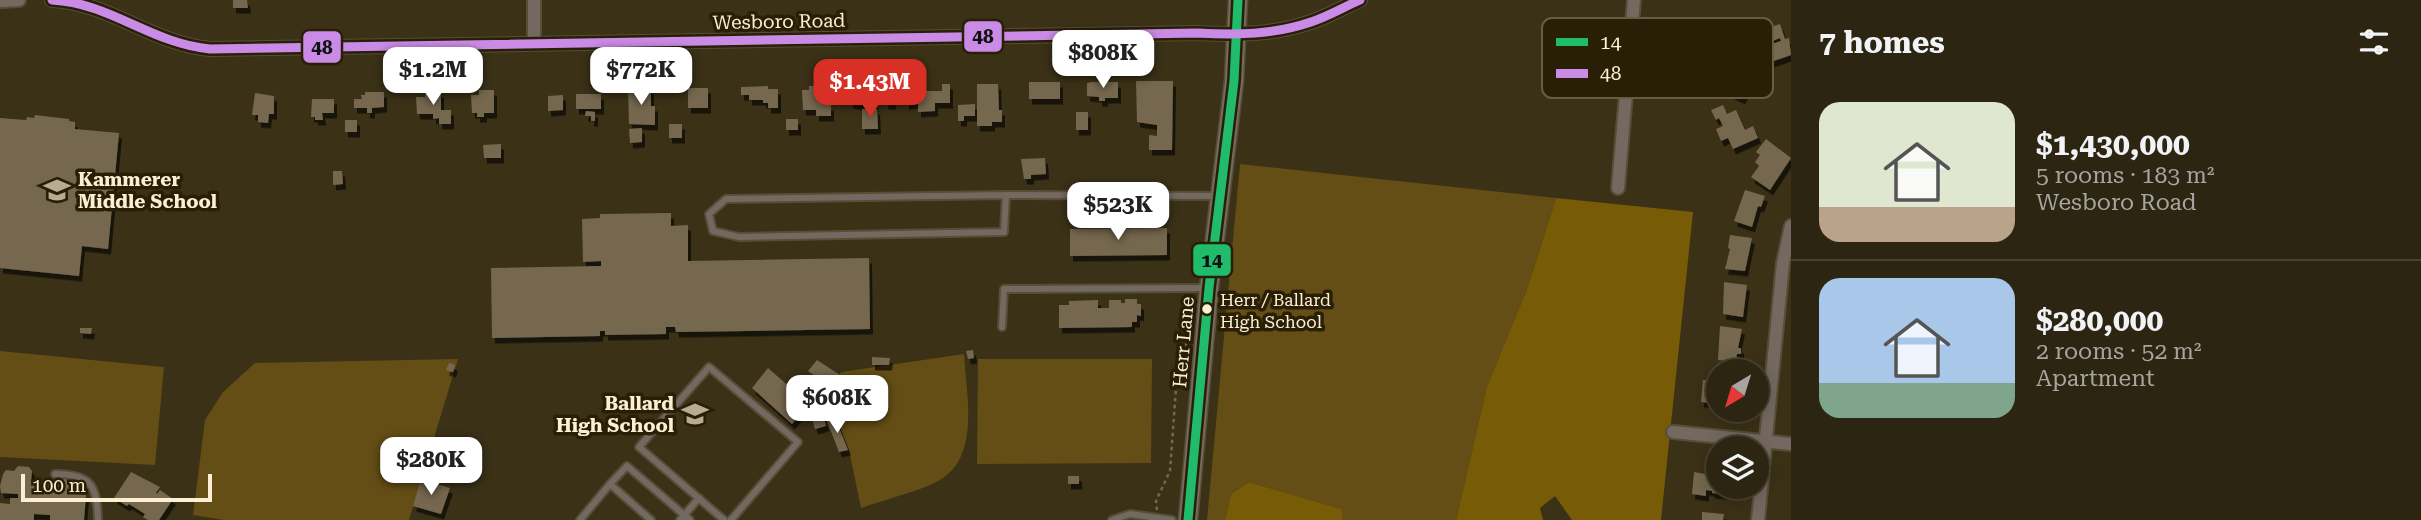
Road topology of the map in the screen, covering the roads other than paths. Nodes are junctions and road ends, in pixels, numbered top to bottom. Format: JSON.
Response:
{"nodes":[{"id":1,"x":19,"y":0,"type":"edge"},
{"id":2,"x":52,"y":0,"type":"edge"},
{"id":3,"x":534,"y":0,"type":"edge"},
{"id":4,"x":1238,"y":0,"type":"edge"},
{"id":5,"x":1360,"y":0,"type":"edge"},
{"id":6,"x":1634,"y":0,"type":"edge"},
{"id":7,"x":0,"y":1,"type":"edge"},
{"id":8,"x":1343,"y":4,"type":"edge"},
{"id":9,"x":1632,"y":18,"type":"edge"},
{"id":10,"x":1236,"y":35,"type":"junction"},
{"id":11,"x":534,"y":43,"type":"junction"},
{"id":12,"x":1626,"y":98,"type":"edge"},
{"id":13,"x":1618,"y":188,"type":"dead end"},
{"id":14,"x":1006,"y":195,"type":"junction"},
{"id":15,"x":1220,"y":196,"type":"junction"},
{"id":16,"x":1791,"y":226,"type":"edge"},
{"id":17,"x":1209,"y":288,"type":"junction"},
{"id":18,"x":1002,"y":327,"type":"dead end"},
{"id":19,"x":1673,"y":432,"type":"dead end"},
{"id":20,"x":1710,"y":436,"type":"edge"},
{"id":21,"x":1767,"y":436,"type":"edge"},
{"id":22,"x":1769,"y":442,"type":"edge"},
{"id":23,"x":1791,"y":444,"type":"edge"},
{"id":24,"x":54,"y":474,"type":"dead end"},
{"id":25,"x":610,"y":484,"type":"junction"},
{"id":26,"x":698,"y":498,"type":"junction"},
{"id":27,"x":1760,"y":499,"type":"edge"},
{"id":28,"x":685,"y":518,"type":"edge"},
{"id":29,"x":98,"y":520,"type":"edge"},
{"id":30,"x":580,"y":520,"type":"edge"},
{"id":31,"x":652,"y":520,"type":"edge"},
{"id":32,"x":724,"y":520,"type":"edge"},
{"id":33,"x":731,"y":520,"type":"edge"},
{"id":34,"x":1112,"y":520,"type":"edge"},
{"id":35,"x":1172,"y":520,"type":"edge"},
{"id":36,"x":1188,"y":520,"type":"edge"},
{"id":37,"x":1758,"y":520,"type":"edge"}],
"edges":[{"from":1,"to":7,"type":"street"},
{"from":2,"to":11,"type":"street","name":"Wesboro Road"},
{"from":3,"to":11,"type":"street"},
{"from":4,"to":10,"type":"main road","name":"Herr Lane"},
{"from":5,"to":8,"type":"street","name":"Wesboro Road"},
{"from":6,"to":9,"type":"street"},
{"from":8,"to":10,"type":"street","name":"Wesboro Road"},
{"from":10,"to":11,"type":"street","name":"Wesboro Road"},
{"from":10,"to":15,"type":"main road","name":"Herr Lane"},
{"from":12,"to":13,"type":"street"},
{"from":14,"to":14,"type":"lane"},
{"from":14,"to":15,"type":"lane"},
{"from":15,"to":17,"type":"main road","name":"Herr Lane"},
{"from":16,"to":21,"type":"street"},
{"from":17,"to":18,"type":"lane"},
{"from":17,"to":36,"type":"main road","name":"Herr Lane"},
{"from":19,"to":20,"type":"street"},
{"from":22,"to":23,"type":"street"},
{"from":24,"to":29,"type":"lane"},
{"from":25,"to":28,"type":"lane"},
{"from":25,"to":30,"type":"lane"},
{"from":25,"to":31,"type":"lane"},
{"from":26,"to":28,"type":"lane"},
{"from":26,"to":32,"type":"lane"},
{"from":26,"to":33,"type":"lane"},
{"from":27,"to":37,"type":"street"},
{"from":34,"to":35,"type":"lane"}]}
